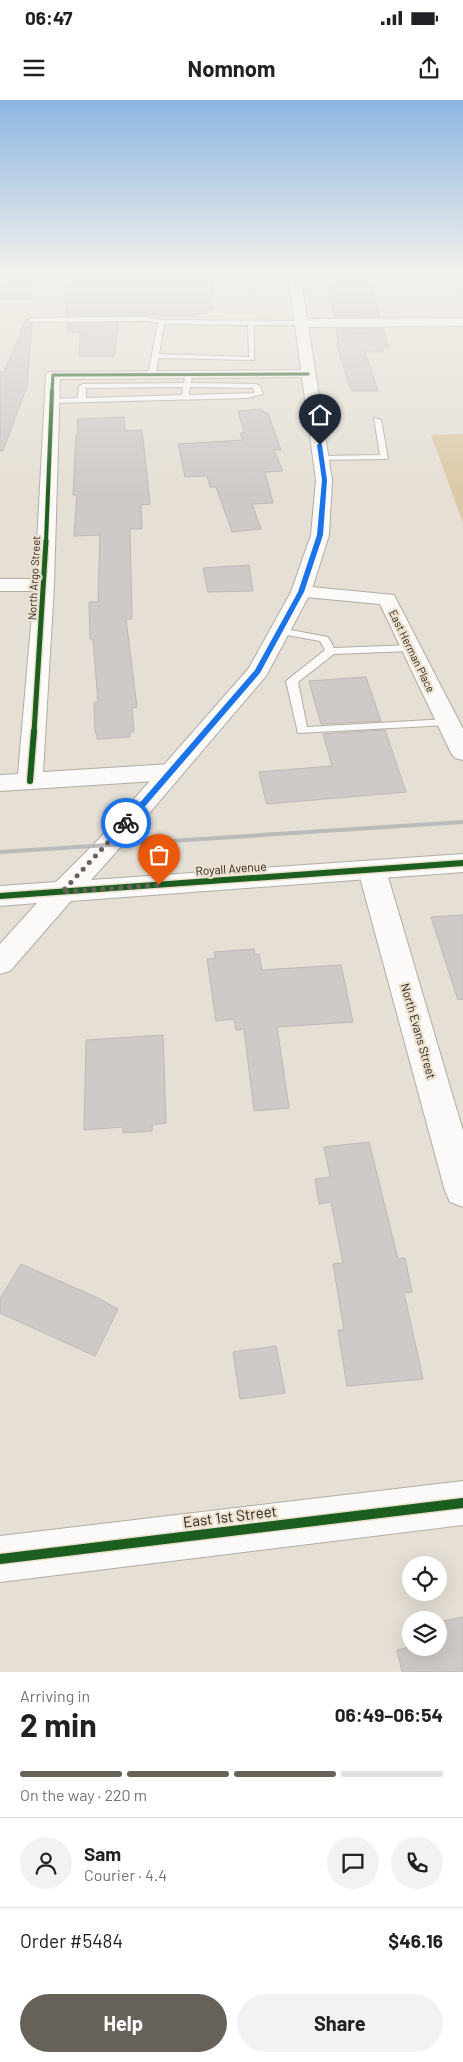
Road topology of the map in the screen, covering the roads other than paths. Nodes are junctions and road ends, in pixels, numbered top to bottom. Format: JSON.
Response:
{"nodes":[{"id":1,"x":156,"y":347,"type":"edge"},
{"id":2,"x":252,"y":347,"type":"edge"},
{"id":3,"x":304,"y":347,"type":"edge"},
{"id":4,"x":154,"y":356,"type":"junction"},
{"id":5,"x":308,"y":374,"type":"junction"},
{"id":6,"x":152,"y":375,"type":"junction"},
{"id":7,"x":188,"y":380,"type":"junction"},
{"id":8,"x":185,"y":398,"type":"junction"},
{"id":9,"x":82,"y":400,"type":"junction"},
{"id":10,"x":51,"y":401,"type":"junction"},
{"id":11,"x":377,"y":420,"type":"dead end"},
{"id":12,"x":321,"y":458,"type":"junction"},
{"id":13,"x":0,"y":585,"type":"edge"},
{"id":14,"x":44,"y":585,"type":"junction"},
{"id":15,"x":301,"y":592,"type":"junction"},
{"id":16,"x":280,"y":631,"type":"junction"},
{"id":17,"x":411,"y":648,"type":"junction"},
{"id":18,"x":331,"y":652,"type":"junction"},
{"id":19,"x":448,"y":722,"type":"junction"},
{"id":20,"x":463,"y":753,"type":"edge"},
{"id":21,"x":171,"y":772,"type":"junction"},
{"id":22,"x":30,"y":780,"type":"junction"},
{"id":23,"x":0,"y":783,"type":"edge"},
{"id":24,"x":463,"y":863,"type":"edge"},
{"id":25,"x":372,"y":870,"type":"junction"},
{"id":26,"x":62,"y":892,"type":"junction"},
{"id":27,"x":0,"y":896,"type":"edge"},
{"id":28,"x":0,"y":963,"type":"edge"},
{"id":29,"x":463,"y":1191,"type":"edge"},
{"id":30,"x":463,"y":1502,"type":"edge"},
{"id":31,"x":0,"y":1558,"type":"edge"}],
"edges":[{"from":1,"to":4,"type":"lane"},
{"from":2,"to":4,"type":"lane"},
{"from":3,"to":5,"type":"street"},
{"from":4,"to":6,"type":"lane"},
{"from":5,"to":7,"type":"street"},
{"from":5,"to":12,"type":"street"},
{"from":6,"to":7,"type":"street"},
{"from":6,"to":10,"type":"street","name":"North Argo Street"},
{"from":7,"to":8,"type":"lane"},
{"from":7,"to":8,"type":"lane"},
{"from":7,"to":9,"type":"lane"},
{"from":8,"to":9,"type":"lane"},
{"from":9,"to":10,"type":"lane"},
{"from":10,"to":14,"type":"street","name":"North Argo Street"},
{"from":11,"to":12,"type":"lane"},
{"from":12,"to":15,"type":"street"},
{"from":13,"to":14,"type":"street"},
{"from":14,"to":22,"type":"street","name":"North Argo Street"},
{"from":15,"to":16,"type":"street"},
{"from":15,"to":17,"type":"street","name":"East Herman Place"},
{"from":16,"to":18,"type":"lane"},
{"from":16,"to":21,"type":"street"},
{"from":17,"to":18,"type":"lane"},
{"from":17,"to":19,"type":"street","name":"East Herman Place"},
{"from":18,"to":19,"type":"lane"},
{"from":19,"to":20,"type":"street","name":"East Herman Place"},
{"from":21,"to":22,"type":"street"},
{"from":21,"to":26,"type":"street"},
{"from":22,"to":23,"type":"street"},
{"from":24,"to":25,"type":"street","name":"Royall Avenue"},
{"from":25,"to":26,"type":"street","name":"Royall Avenue"},
{"from":25,"to":29,"type":"street","name":"North Evans Street"},
{"from":26,"to":27,"type":"street","name":"Royall Avenue"},
{"from":26,"to":28,"type":"street"},
{"from":30,"to":31,"type":"street","name":"East 1st Street"}]}
